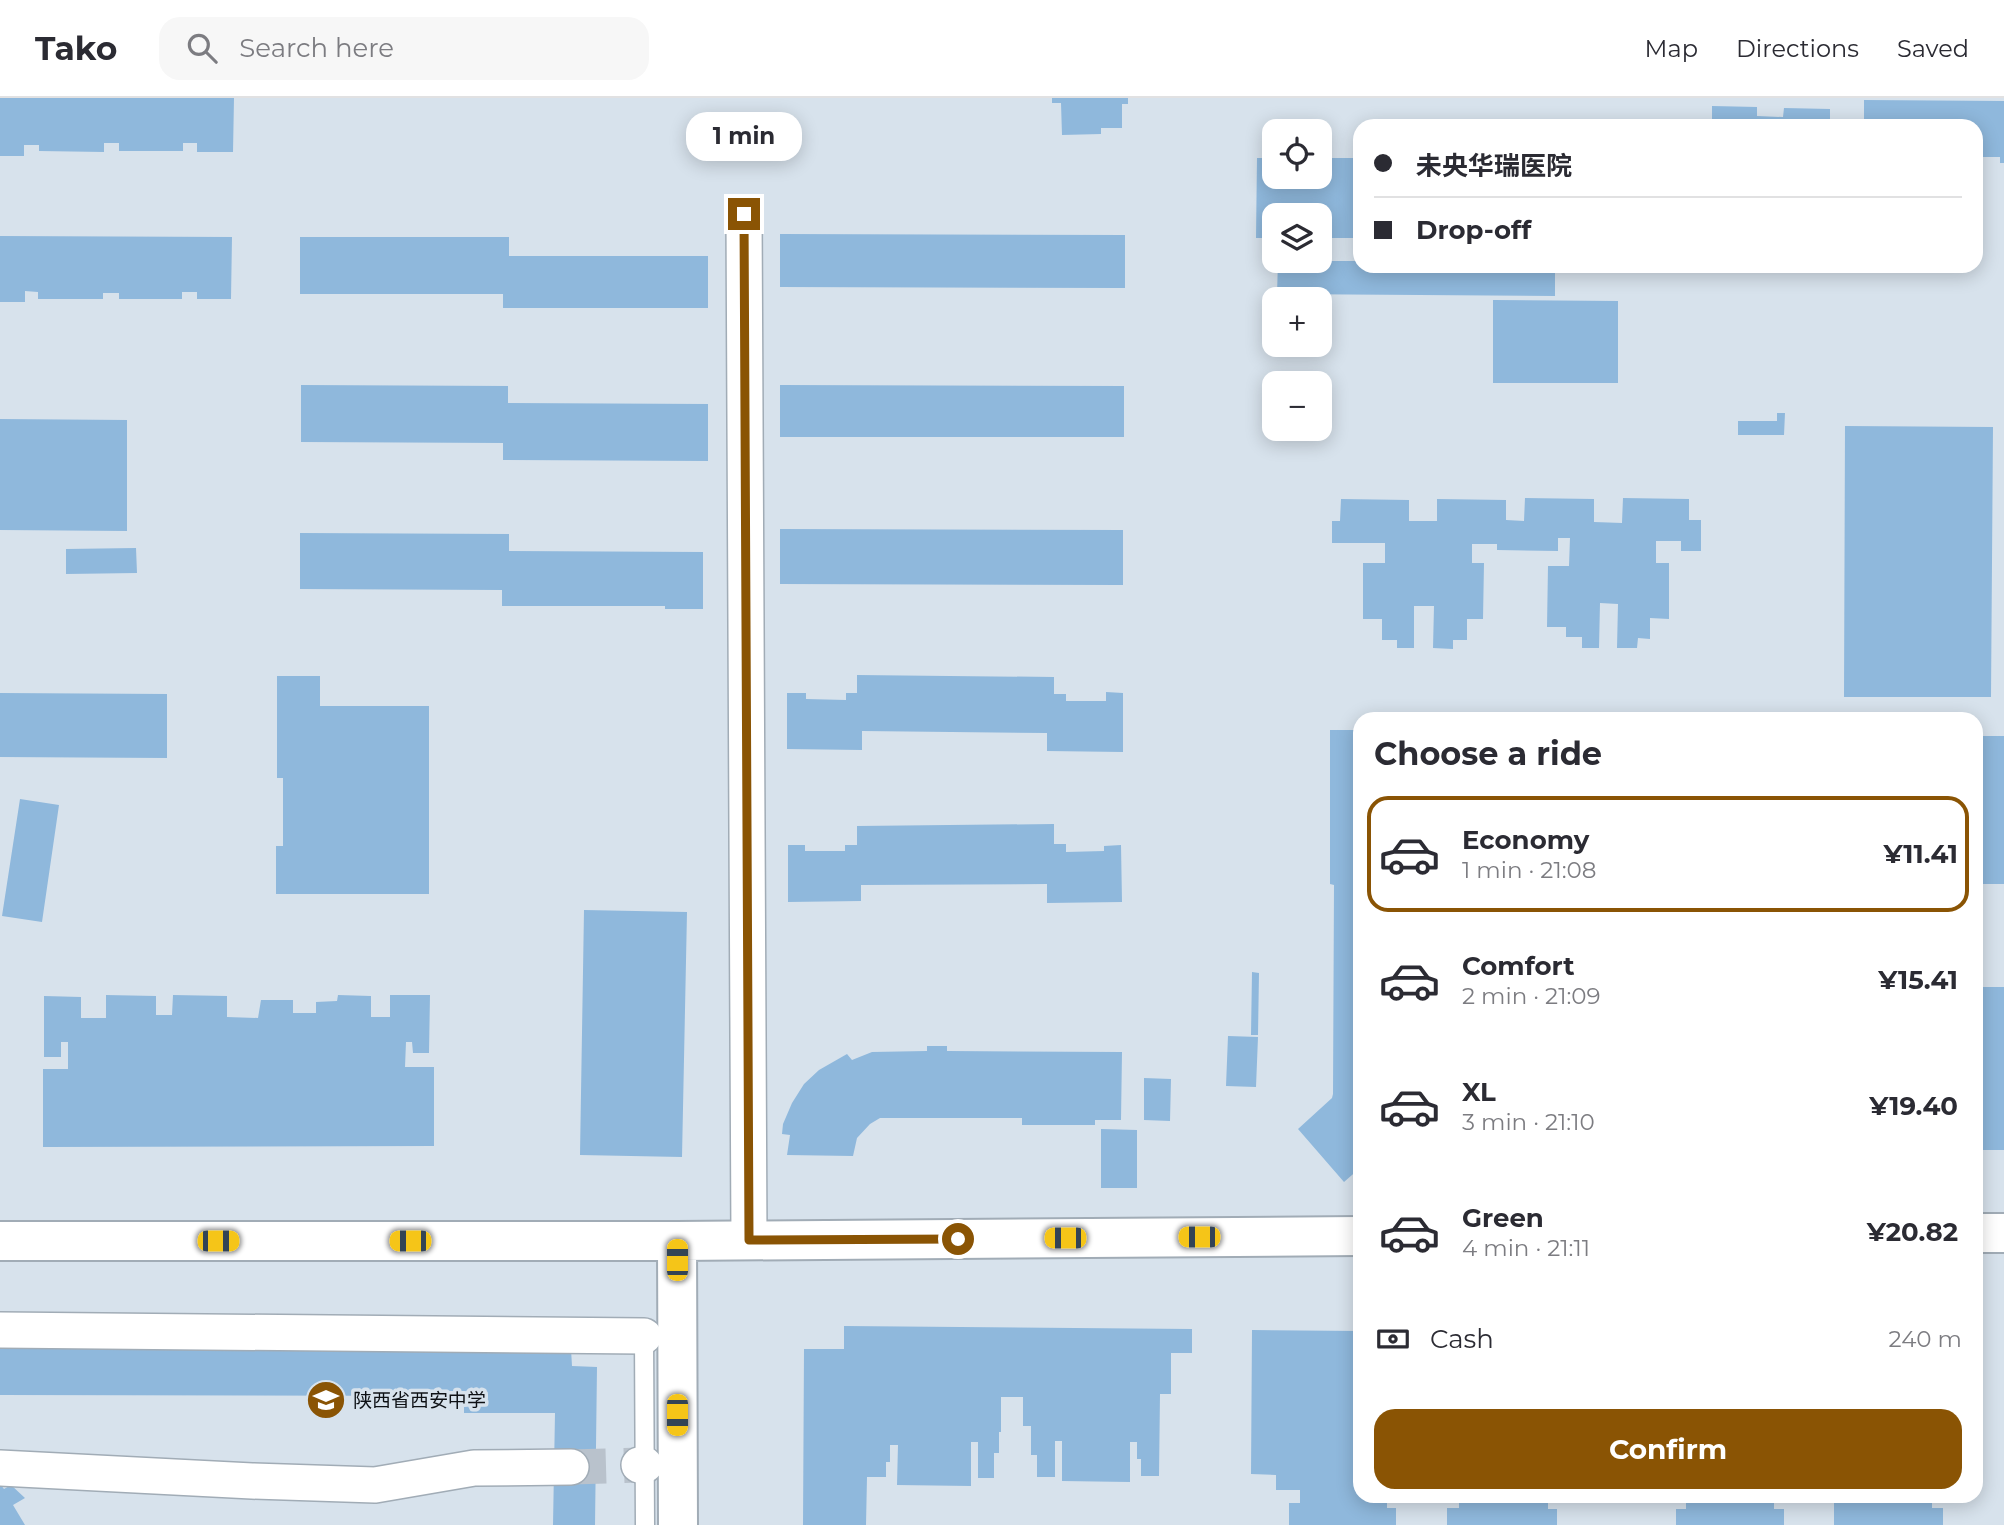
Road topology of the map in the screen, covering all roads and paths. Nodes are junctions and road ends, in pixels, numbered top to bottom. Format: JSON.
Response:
{"nodes":[{"id":1,"x":744,"y":214,"type":"dead end"},
{"id":2,"x":1983,"y":1233,"type":"edge"},
{"id":3,"x":2004,"y":1233,"type":"edge"},
{"id":4,"x":1353,"y":1236,"type":"edge"},
{"id":5,"x":749,"y":1240,"type":"junction"},
{"id":6,"x":0,"y":1241,"type":"edge"},
{"id":7,"x":677,"y":1241,"type":"junction"},
{"id":8,"x":0,"y":1330,"type":"edge"},
{"id":9,"x":643,"y":1336,"type":"joint"},
{"id":10,"x":571,"y":1467,"type":"tunnel mouth"},
{"id":11,"x":0,"y":1468,"type":"edge"},
{"id":12,"x":645,"y":1525,"type":"edge"},
{"id":13,"x":678,"y":1525,"type":"edge"}],
"edges":[{"from":1,"to":5,"type":"street"},
{"from":2,"to":3,"type":"street"},
{"from":4,"to":5,"type":"street"},
{"from":5,"to":7,"type":"street"},
{"from":6,"to":7,"type":"street"},
{"from":7,"to":13,"type":"street"},
{"from":8,"to":9,"type":"street"},
{"from":9,"to":12,"type":"lane"},
{"from":10,"to":11,"type":"street"}]}
